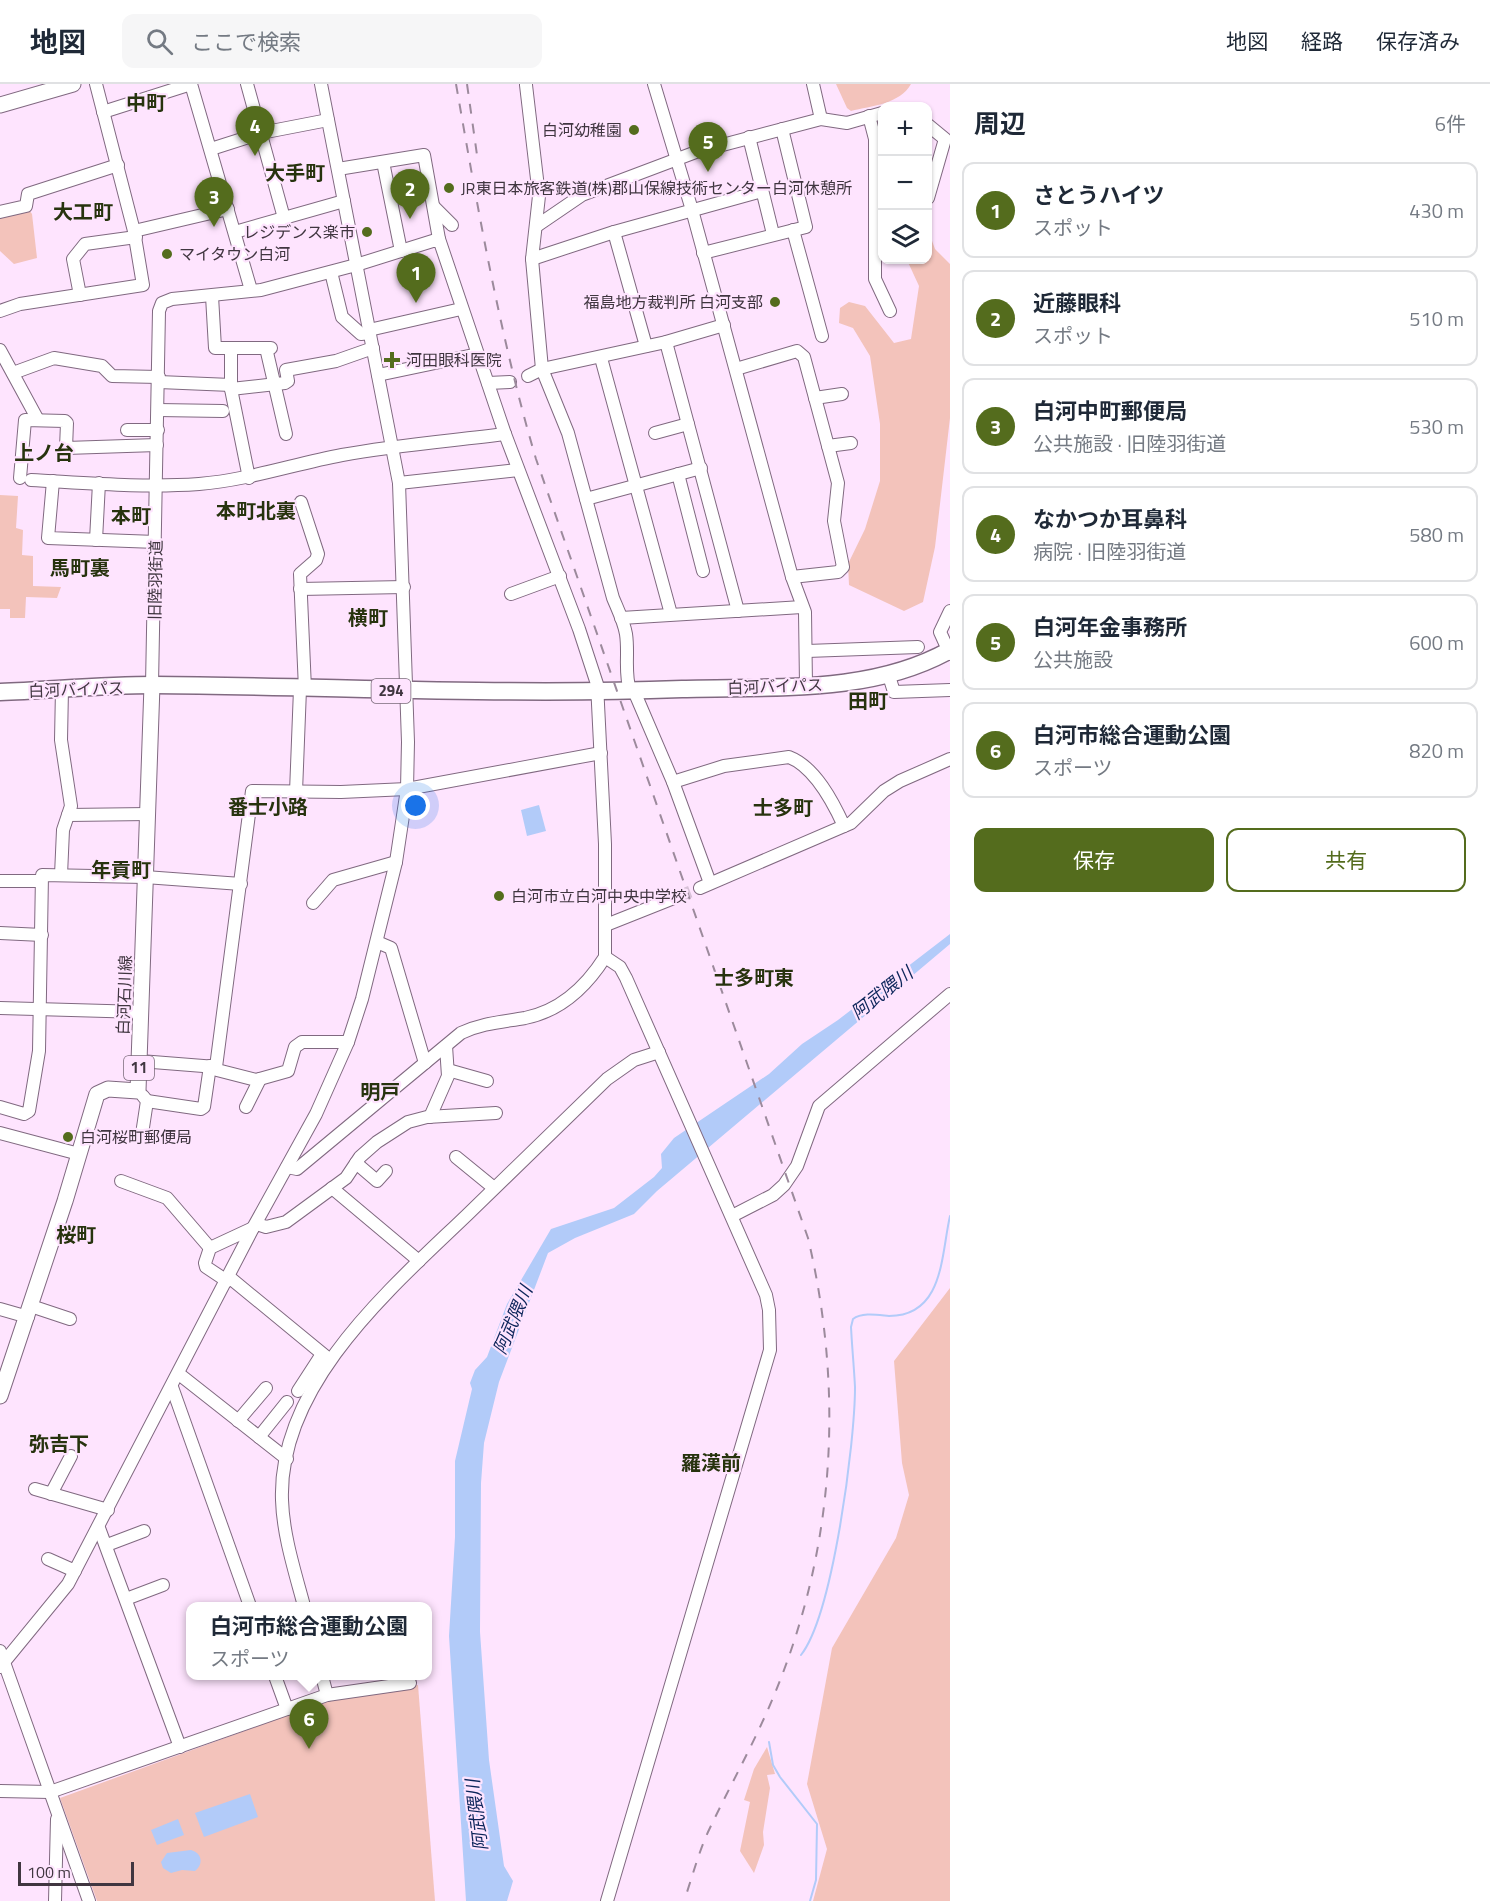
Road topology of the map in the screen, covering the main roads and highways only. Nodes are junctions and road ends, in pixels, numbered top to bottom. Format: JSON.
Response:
{"nodes":[{"id":1,"x":73,"y":84,"type":"edge"},
{"id":2,"x":53,"y":87,"type":"edge"},
{"id":3,"x":0,"y":105,"type":"edge"},
{"id":4,"x":949,"y":652,"type":"edge"},
{"id":5,"x":152,"y":685,"type":"junction"},
{"id":6,"x":0,"y":692,"type":"edge"},
{"id":7,"x":0,"y":1396,"type":"edge"}],
"edges":[{"from":1,"to":2,"type":"main road"},
{"from":2,"to":3,"type":"main road"},
{"from":4,"to":5,"type":"highway","name":"白河バイパス","number":"294"},
{"from":5,"to":6,"type":"highway","name":"白河バイパス","number":"294"},
{"from":5,"to":7,"type":"main road","name":"白河石川線","number":"11"}]}
